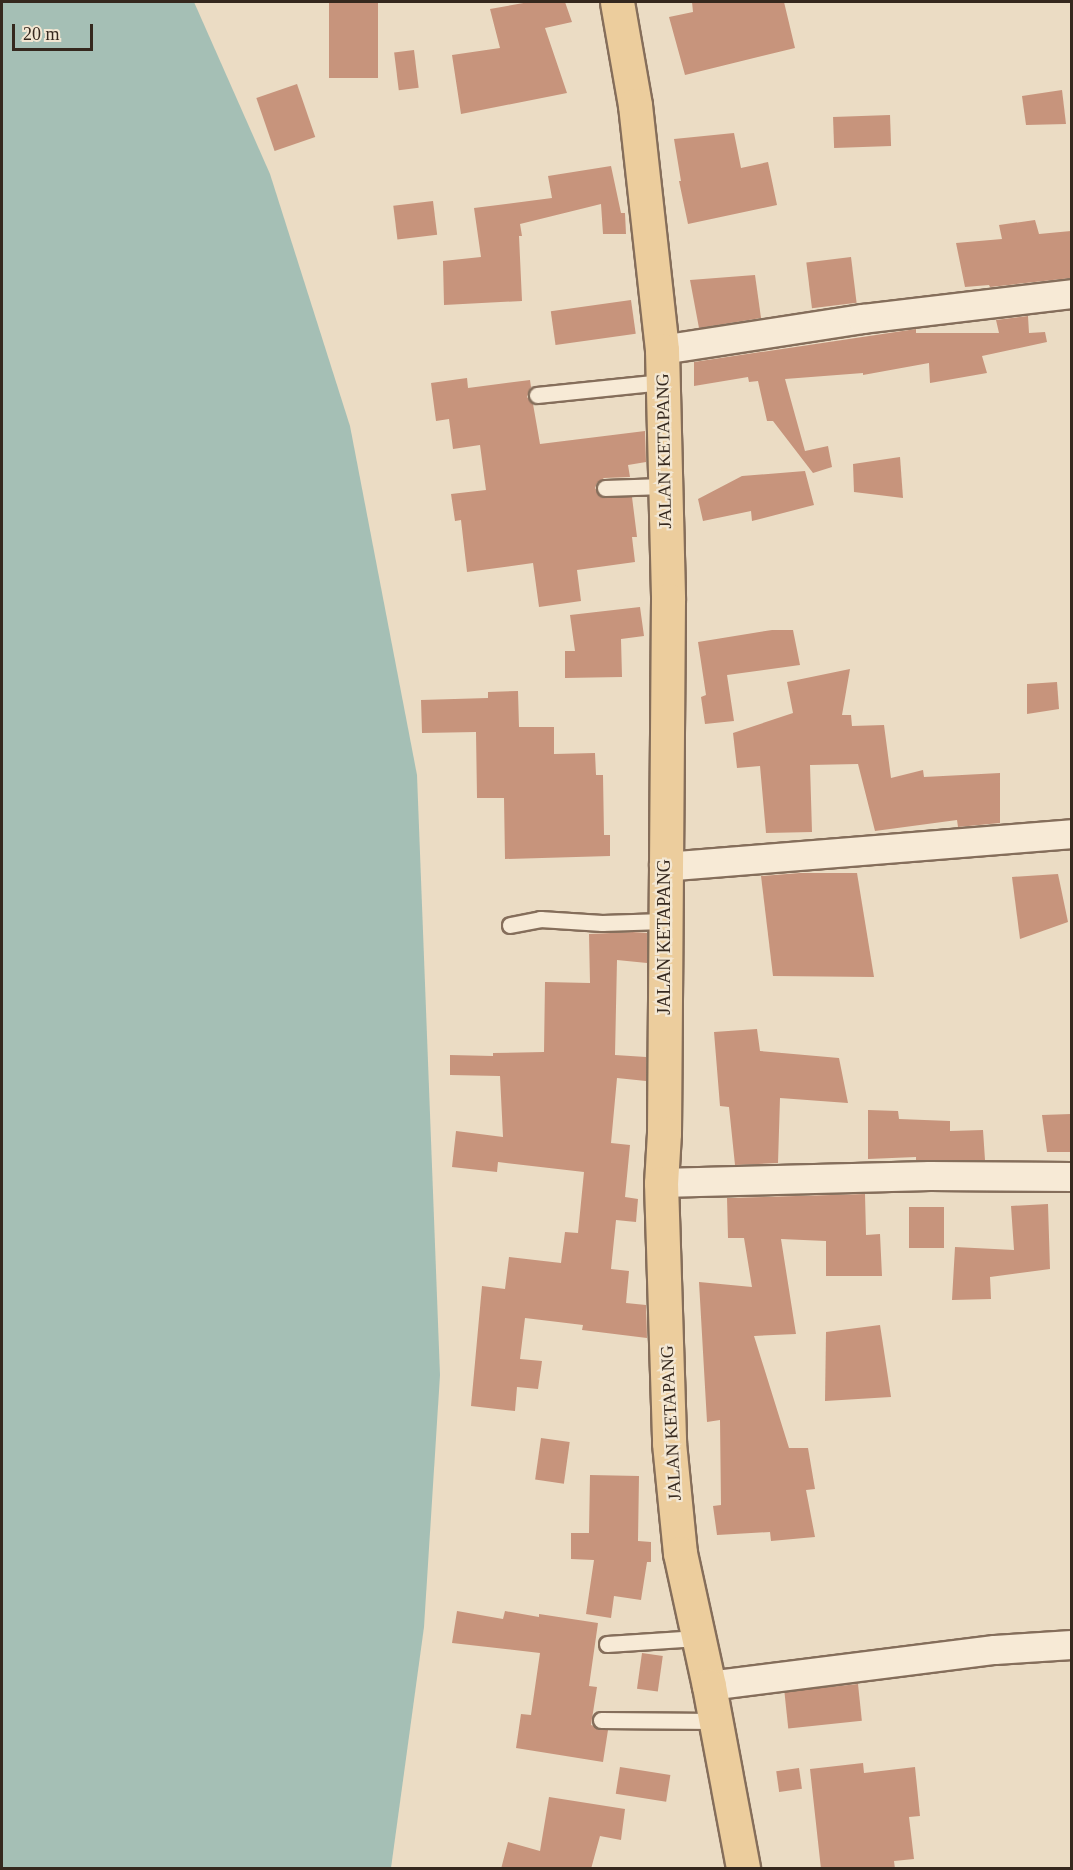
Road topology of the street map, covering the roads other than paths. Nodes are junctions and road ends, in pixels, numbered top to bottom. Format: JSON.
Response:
{"nodes":[{"id":1,"x":617,"y":2,"type":"edge"},
{"id":2,"x":1071,"y":294,"type":"edge"},
{"id":3,"x":662,"y":350,"type":"junction"},
{"id":4,"x":662,"y":382,"type":"junction"},
{"id":5,"x":537,"y":395,"type":"dead end"},
{"id":6,"x":663,"y":486,"type":"junction"},
{"id":7,"x":605,"y":488,"type":"dead end"},
{"id":8,"x":1071,"y":834,"type":"edge"},
{"id":9,"x":664,"y":867,"type":"junction"},
{"id":10,"x":664,"y":921,"type":"junction"},
{"id":11,"x":510,"y":925,"type":"dead end"},
{"id":12,"x":1071,"y":1177,"type":"edge"},
{"id":13,"x":661,"y":1183,"type":"junction"},
{"id":14,"x":698,"y":1638,"type":"junction"},
{"id":15,"x":608,"y":1644,"type":"dead end"},
{"id":16,"x":1071,"y":1645,"type":"edge"},
{"id":17,"x":709,"y":1686,"type":"junction"},
{"id":18,"x":601,"y":1720,"type":"dead end"},
{"id":19,"x":715,"y":1721,"type":"junction"},
{"id":20,"x":743,"y":1869,"type":"edge"}],
"edges":[{"from":1,"to":3,"type":"main road","name":"JALAN KETAPANG"},
{"from":2,"to":3,"type":"street"},
{"from":3,"to":4,"type":"main road","name":"JALAN KETAPANG"},
{"from":4,"to":5,"type":"lane"},
{"from":4,"to":6,"type":"main road","name":"JALAN KETAPANG"},
{"from":6,"to":7,"type":"lane"},
{"from":6,"to":9,"type":"main road","name":"JALAN KETAPANG"},
{"from":8,"to":9,"type":"street"},
{"from":9,"to":10,"type":"main road","name":"JALAN KETAPANG"},
{"from":10,"to":11,"type":"lane"},
{"from":10,"to":13,"type":"main road","name":"JALAN KETAPANG"},
{"from":12,"to":13,"type":"street"},
{"from":13,"to":14,"type":"main road","name":"JALAN KETAPANG"},
{"from":14,"to":15,"type":"lane"},
{"from":14,"to":17,"type":"main road","name":"JALAN KETAPANG"},
{"from":16,"to":17,"type":"street"},
{"from":17,"to":19,"type":"main road","name":"JALAN KETAPANG"},
{"from":18,"to":19,"type":"lane"},
{"from":19,"to":20,"type":"main road","name":"JALAN KETAPANG"}]}
